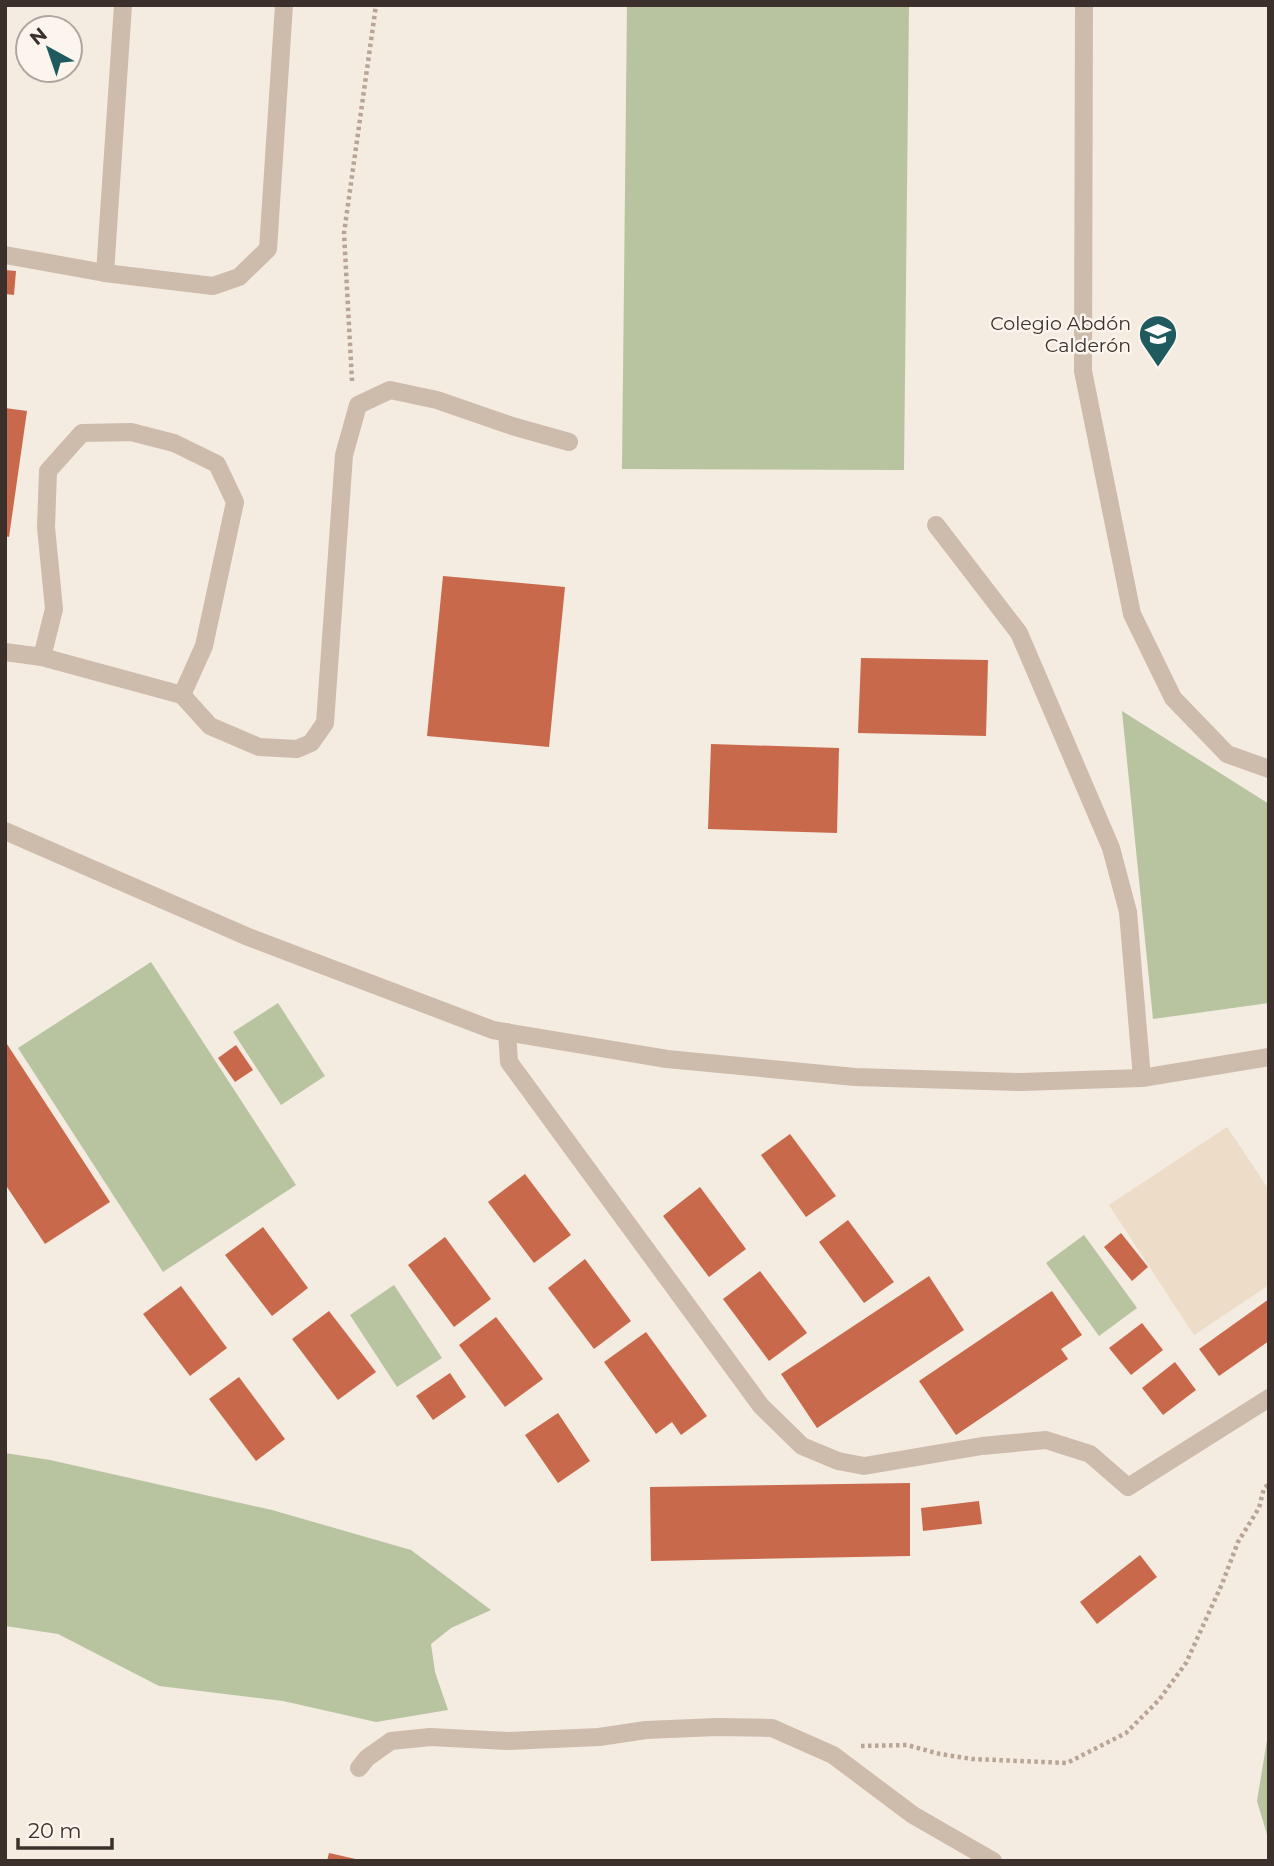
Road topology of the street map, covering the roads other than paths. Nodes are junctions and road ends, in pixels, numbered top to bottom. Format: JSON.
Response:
{"nodes":[{"id":1,"x":123,"y":5,"type":"edge"},
{"id":2,"x":284,"y":5,"type":"edge"},
{"id":3,"x":1084,"y":5,"type":"edge"},
{"id":4,"x":5,"y":255,"type":"edge"},
{"id":5,"x":105,"y":274,"type":"junction"},
{"id":6,"x":569,"y":442,"type":"dead end"},
{"id":7,"x":936,"y":525,"type":"dead end"},
{"id":8,"x":5,"y":652,"type":"edge"},
{"id":9,"x":42,"y":657,"type":"junction"},
{"id":10,"x":182,"y":695,"type":"junction"},
{"id":11,"x":1269,"y":769,"type":"edge"},
{"id":12,"x":5,"y":831,"type":"edge"},
{"id":13,"x":507,"y":1032,"type":"junction"},
{"id":14,"x":1269,"y":1058,"type":"edge"},
{"id":15,"x":1142,"y":1079,"type":"junction"},
{"id":16,"x":1269,"y":1398,"type":"edge"},
{"id":17,"x":359,"y":1768,"type":"dead end"},
{"id":18,"x":993,"y":1861,"type":"edge"}],
"edges":[{"from":1,"to":5,"type":"street"},
{"from":2,"to":5,"type":"street"},
{"from":3,"to":11,"type":"street"},
{"from":4,"to":5,"type":"street"},
{"from":6,"to":10,"type":"street"},
{"from":7,"to":15,"type":"street"},
{"from":8,"to":9,"type":"street"},
{"from":9,"to":10,"type":"street"},
{"from":9,"to":10,"type":"street"},
{"from":12,"to":13,"type":"street"},
{"from":13,"to":15,"type":"street"},
{"from":13,"to":16,"type":"street"},
{"from":14,"to":15,"type":"street"},
{"from":17,"to":18,"type":"street"}]}
